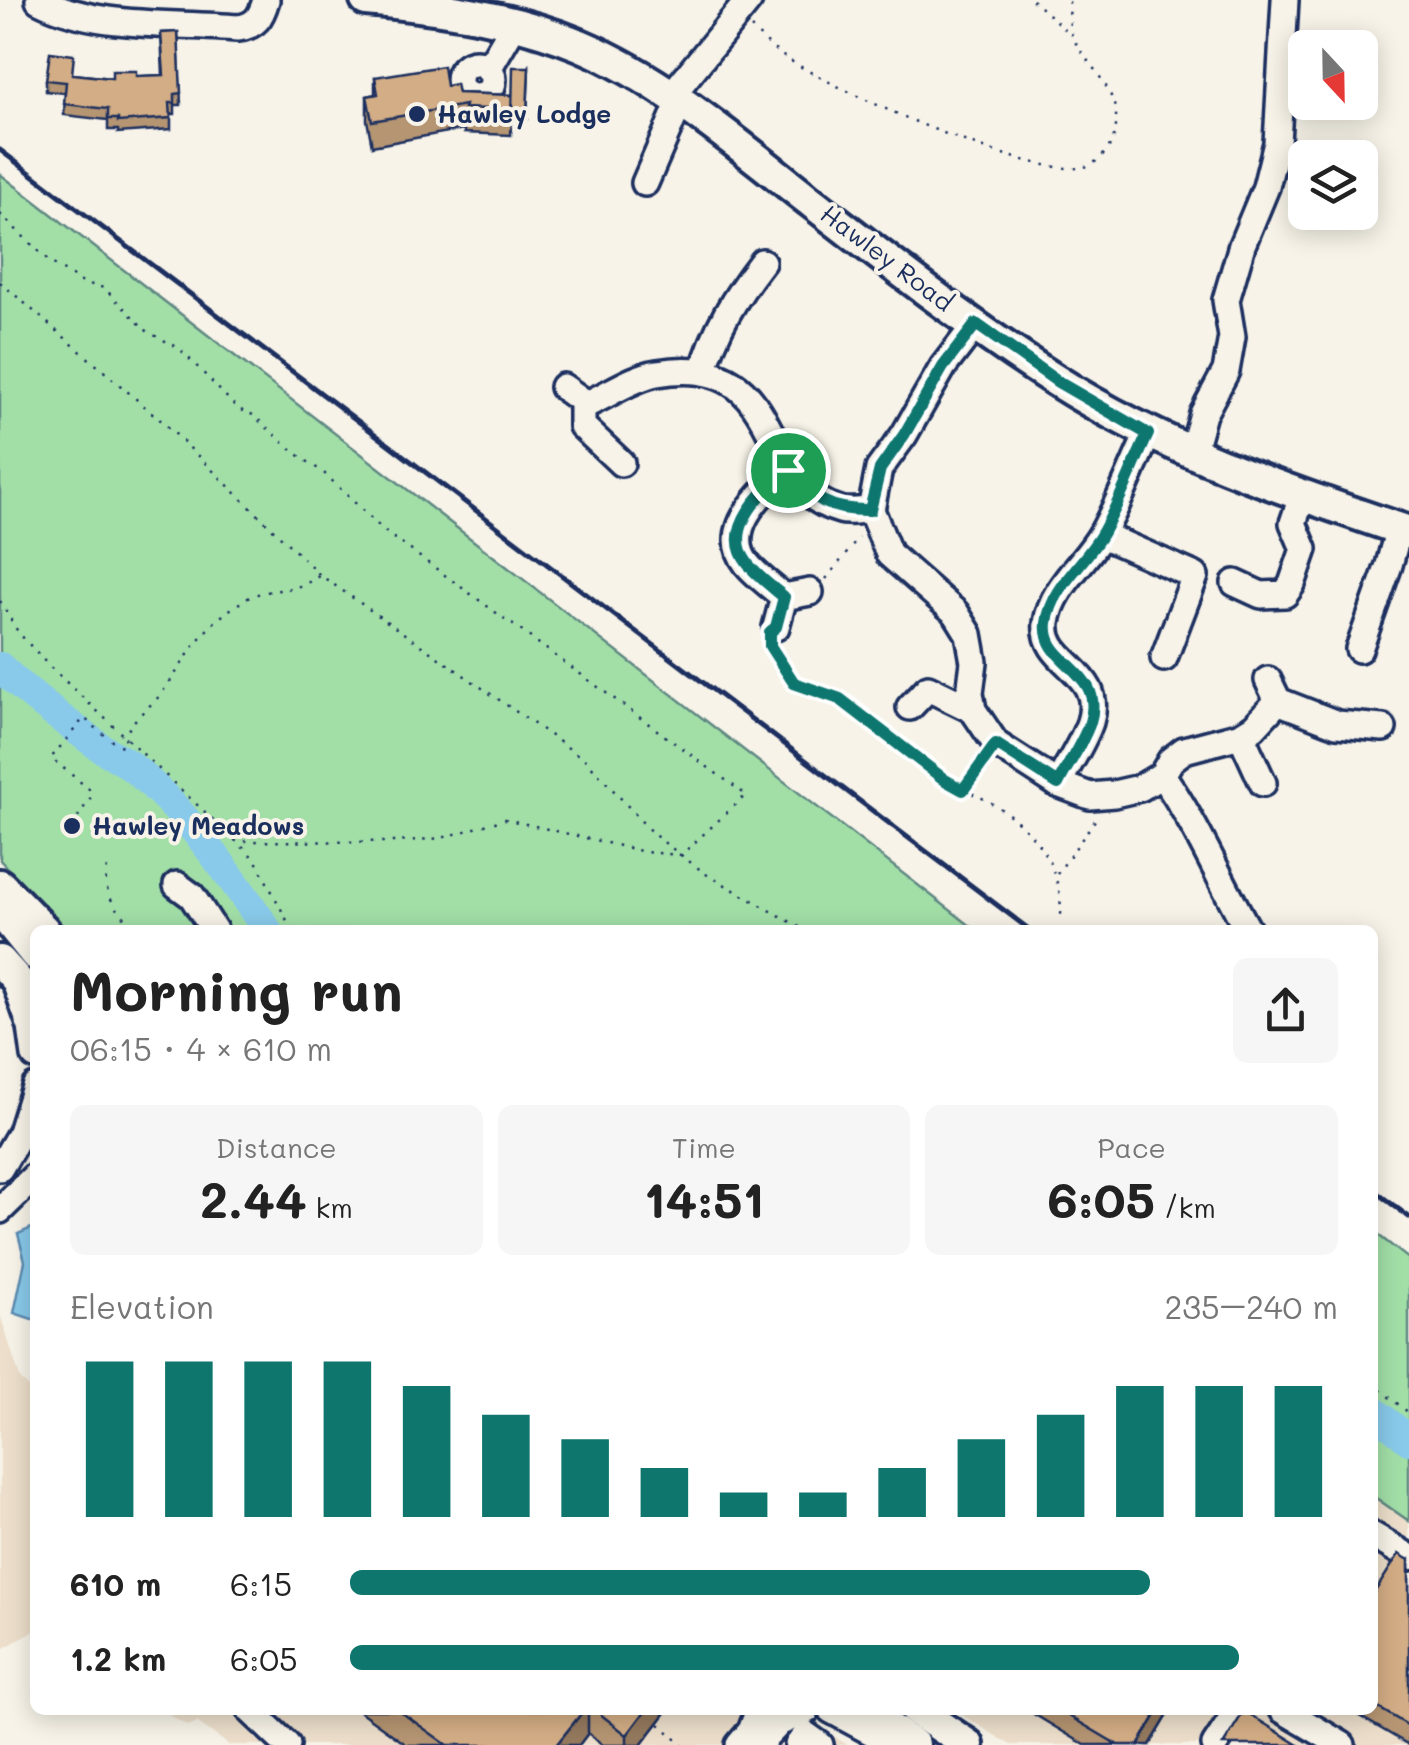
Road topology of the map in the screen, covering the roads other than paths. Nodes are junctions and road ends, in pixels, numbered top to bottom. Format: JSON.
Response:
{"nodes":[{"id":1,"x":40,"y":0,"type":"edge"},
{"id":2,"x":266,"y":0,"type":"edge"},
{"id":3,"x":366,"y":0,"type":"edge"},
{"id":4,"x":1285,"y":0,"type":"edge"},
{"id":5,"x":743,"y":8,"type":"edge"},
{"id":6,"x":514,"y":23,"type":"junction"},
{"id":7,"x":488,"y":69,"type":"dead end"},
{"id":8,"x":675,"y":99,"type":"junction"},
{"id":9,"x":645,"y":183,"type":"dead end"},
{"id":10,"x":762,"y":262,"type":"dead end"},
{"id":11,"x":976,"y":324,"type":"junction"},
{"id":12,"x":703,"y":372,"type":"junction"},
{"id":13,"x":563,"y":387,"type":"dead end"},
{"id":14,"x":586,"y":404,"type":"junction"},
{"id":15,"x":1148,"y":434,"type":"junction"},
{"id":16,"x":1192,"y":454,"type":"junction"},
{"id":17,"x":621,"y":463,"type":"dead end"},
{"id":18,"x":788,"y":470,"type":"junction"},
{"id":19,"x":1303,"y":494,"type":"junction"},
{"id":20,"x":872,"y":516,"type":"junction"},
{"id":21,"x":1404,"y":530,"type":"edge"},
{"id":22,"x":1102,"y":534,"type":"junction"},
{"id":23,"x":1235,"y":583,"type":"dead end"},
{"id":24,"x":810,"y":592,"type":"road end"},
{"id":25,"x":784,"y":597,"type":"junction"},
{"id":26,"x":776,"y":627,"type":"road end"},
{"id":27,"x":1359,"y":648,"type":"dead end"},
{"id":28,"x":1164,"y":658,"type":"dead end"},
{"id":29,"x":910,"y":707,"type":"dead end"},
{"id":30,"x":973,"y":710,"type":"junction"},
{"id":31,"x":1384,"y":728,"type":"dead end"},
{"id":32,"x":1241,"y":735,"type":"junction"},
{"id":33,"x":1162,"y":775,"type":"junction"},
{"id":34,"x":1058,"y":784,"type":"junction"},
{"id":35,"x":1263,"y":784,"type":"dead end"},
{"id":36,"x":0,"y":885,"type":"edge"},
{"id":37,"x":177,"y":886,"type":"dead end"},
{"id":38,"x":0,"y":911,"type":"edge"},
{"id":39,"x":39,"y":925,"type":"edge"},
{"id":40,"x":211,"y":925,"type":"edge"},
{"id":41,"x":1245,"y":925,"type":"edge"},
{"id":42,"x":30,"y":948,"type":"edge"},
{"id":43,"x":6,"y":968,"type":"edge"},
{"id":44,"x":30,"y":994,"type":"edge"},
{"id":45,"x":30,"y":1025,"type":"edge"},
{"id":46,"x":30,"y":1106,"type":"edge"},
{"id":47,"x":30,"y":1142,"type":"edge"},
{"id":48,"x":3,"y":1164,"type":"edge"},
{"id":49,"x":30,"y":1181,"type":"edge"},
{"id":50,"x":0,"y":1210,"type":"edge"},
{"id":51,"x":1378,"y":1539,"type":"edge"},
{"id":52,"x":1409,"y":1557,"type":"edge"},
{"id":53,"x":255,"y":1715,"type":"edge"},
{"id":54,"x":756,"y":1715,"type":"edge"},
{"id":55,"x":797,"y":1715,"type":"edge"},
{"id":56,"x":839,"y":1715,"type":"edge"},
{"id":57,"x":871,"y":1715,"type":"edge"},
{"id":58,"x":923,"y":1715,"type":"edge"},
{"id":59,"x":1235,"y":1715,"type":"edge"},
{"id":60,"x":1291,"y":1715,"type":"edge"},
{"id":61,"x":288,"y":1745,"type":"edge"},
{"id":62,"x":739,"y":1745,"type":"edge"},
{"id":63,"x":758,"y":1745,"type":"edge"},
{"id":64,"x":798,"y":1745,"type":"edge"},
{"id":65,"x":820,"y":1745,"type":"edge"},
{"id":66,"x":896,"y":1745,"type":"edge"},
{"id":67,"x":914,"y":1745,"type":"edge"},
{"id":68,"x":968,"y":1745,"type":"edge"},
{"id":69,"x":1215,"y":1745,"type":"edge"},
{"id":70,"x":1342,"y":1745,"type":"edge"}],
"edges":[{"from":1,"to":2,"type":"street"},
{"from":3,"to":6,"type":"main road","name":"Hawley Road"},
{"from":4,"to":16,"type":"street"},
{"from":5,"to":8,"type":"street"},
{"from":6,"to":7,"type":"street"},
{"from":6,"to":8,"type":"main road","name":"Hawley Road"},
{"from":8,"to":9,"type":"street"},
{"from":8,"to":11,"type":"main road","name":"Hawley Road"},
{"from":10,"to":12,"type":"street"},
{"from":11,"to":15,"type":"main road","name":"Hawley Road"},
{"from":11,"to":20,"type":"street"},
{"from":12,"to":14,"type":"street"},
{"from":12,"to":18,"type":"street"},
{"from":13,"to":14,"type":"street"},
{"from":14,"to":17,"type":"street"},
{"from":15,"to":16,"type":"main road","name":"Hawley Road"},
{"from":15,"to":22,"type":"street"},
{"from":16,"to":19,"type":"main road","name":"Hawley Road"},
{"from":18,"to":20,"type":"street"},
{"from":18,"to":25,"type":"street"},
{"from":19,"to":21,"type":"main road","name":"Hawley Road"},
{"from":19,"to":23,"type":"street"},
{"from":20,"to":30,"type":"street"},
{"from":21,"to":27,"type":"street"},
{"from":22,"to":28,"type":"street"},
{"from":22,"to":34,"type":"street"},
{"from":24,"to":25,"type":"street"},
{"from":25,"to":26,"type":"street"},
{"from":29,"to":30,"type":"street"},
{"from":30,"to":34,"type":"street"},
{"from":31,"to":32,"type":"street"},
{"from":32,"to":33,"type":"street"},
{"from":32,"to":35,"type":"street"},
{"from":33,"to":34,"type":"street"},
{"from":33,"to":41,"type":"street"},
{"from":36,"to":39,"type":"main road"},
{"from":37,"to":40,"type":"street"},
{"from":38,"to":42,"type":"main road"},
{"from":43,"to":44,"type":"main road"},
{"from":43,"to":45,"type":"street"},
{"from":46,"to":48,"type":"street"},
{"from":47,"to":48,"type":"street"},
{"from":49,"to":50,"type":"street"},
{"from":51,"to":52,"type":"street"},
{"from":53,"to":61,"type":"street"},
{"from":54,"to":62,"type":"street"},
{"from":55,"to":63,"type":"street"},
{"from":56,"to":66,"type":"street"},
{"from":57,"to":67,"type":"main road"},
{"from":58,"to":68,"type":"main road"},
{"from":59,"to":69,"type":"street"},
{"from":60,"to":70,"type":"street"},
{"from":64,"to":65,"type":"street"}]}
